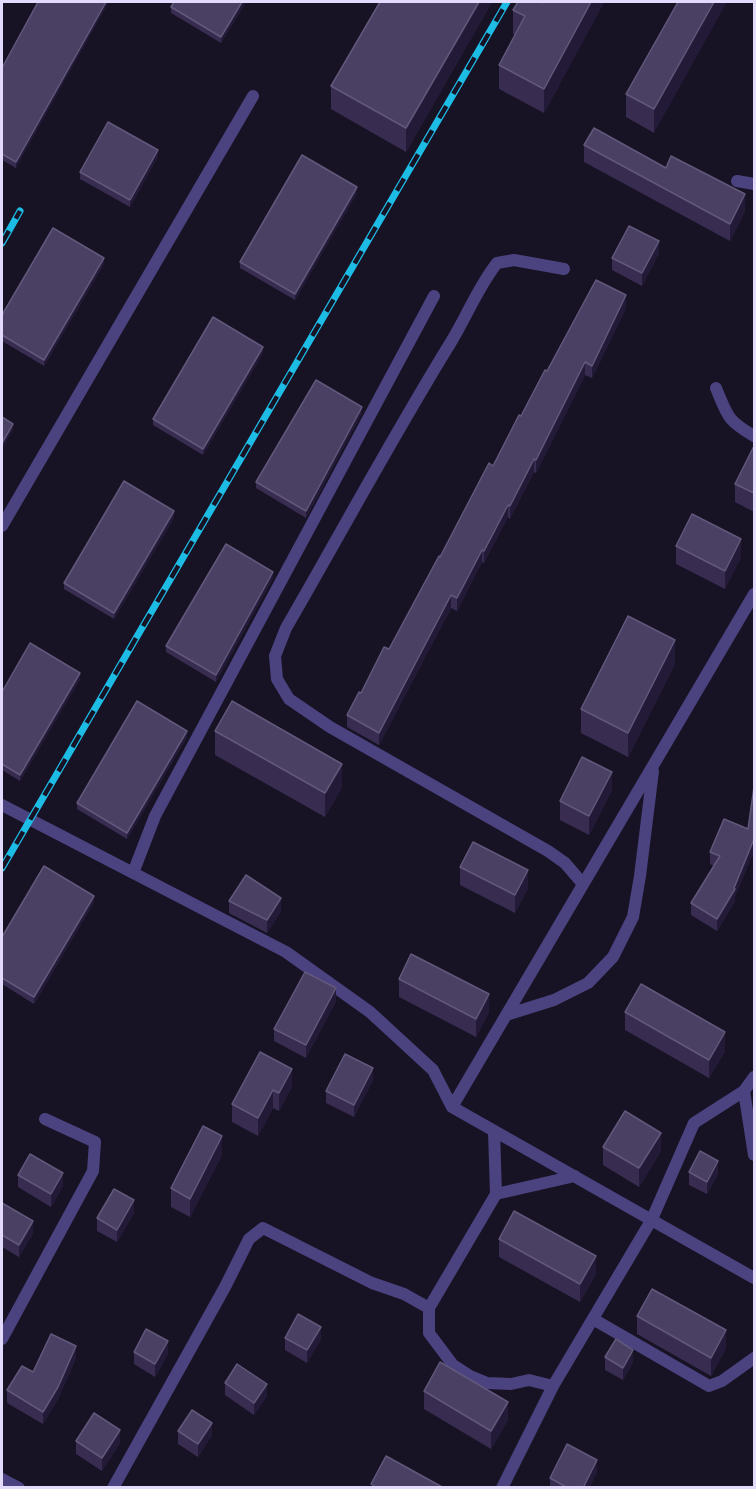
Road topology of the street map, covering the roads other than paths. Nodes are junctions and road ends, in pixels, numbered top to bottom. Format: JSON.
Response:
{"nodes":[{"id":1,"x":253,"y":96,"type":"dead end"},
{"id":2,"x":736,"y":181,"type":"dead end"},
{"id":3,"x":754,"y":184,"type":"edge"},
{"id":4,"x":564,"y":269,"type":"dead end"},
{"id":5,"x":434,"y":296,"type":"dead end"},
{"id":6,"x":716,"y":388,"type":"dead end"},
{"id":7,"x":754,"y":436,"type":"edge"},
{"id":8,"x":2,"y":526,"type":"edge"},
{"id":9,"x":754,"y":594,"type":"edge"},
{"id":10,"x":654,"y":764,"type":"junction"},
{"id":11,"x":2,"y":805,"type":"edge"},
{"id":12,"x":133,"y":873,"type":"junction"},
{"id":13,"x":583,"y":884,"type":"junction"},
{"id":14,"x":506,"y":1015,"type":"junction"},
{"id":15,"x":754,"y":1077,"type":"edge"},
{"id":16,"x":744,"y":1091,"type":"junction"},
{"id":17,"x":452,"y":1107,"type":"junction"},
{"id":18,"x":45,"y":1119,"type":"dead end"},
{"id":19,"x":494,"y":1131,"type":"junction"},
{"id":20,"x":754,"y":1155,"type":"edge"},
{"id":21,"x":575,"y":1176,"type":"junction"},
{"id":22,"x":496,"y":1194,"type":"junction"},
{"id":23,"x":652,"y":1219,"type":"junction"},
{"id":24,"x":754,"y":1278,"type":"edge"},
{"id":25,"x":429,"y":1308,"type":"junction"},
{"id":26,"x":593,"y":1319,"type":"junction"},
{"id":27,"x":2,"y":1339,"type":"edge"},
{"id":28,"x":754,"y":1358,"type":"edge"},
{"id":29,"x":554,"y":1386,"type":"junction"},
{"id":30,"x":2,"y":1479,"type":"edge"},
{"id":31,"x":19,"y":1488,"type":"edge"},
{"id":32,"x":113,"y":1488,"type":"edge"},
{"id":33,"x":502,"y":1488,"type":"edge"}],
"edges":[{"from":1,"to":8,"type":"street"},
{"from":2,"to":3,"type":"street"},
{"from":4,"to":13,"type":"street"},
{"from":5,"to":12,"type":"street"},
{"from":6,"to":7,"type":"street"},
{"from":9,"to":10,"type":"street"},
{"from":10,"to":13,"type":"street"},
{"from":10,"to":14,"type":"street"},
{"from":11,"to":12,"type":"street"},
{"from":12,"to":17,"type":"street"},
{"from":13,"to":14,"type":"street"},
{"from":14,"to":17,"type":"street"},
{"from":15,"to":16,"type":"street"},
{"from":16,"to":20,"type":"street"},
{"from":16,"to":23,"type":"street"},
{"from":17,"to":19,"type":"street"},
{"from":18,"to":27,"type":"street"},
{"from":19,"to":21,"type":"street"},
{"from":19,"to":22,"type":"street"},
{"from":21,"to":22,"type":"street"},
{"from":21,"to":23,"type":"street"},
{"from":22,"to":25,"type":"street"},
{"from":23,"to":24,"type":"street"},
{"from":23,"to":26,"type":"street"},
{"from":25,"to":29,"type":"street"},
{"from":25,"to":32,"type":"street"},
{"from":26,"to":28,"type":"street"},
{"from":26,"to":29,"type":"street"},
{"from":29,"to":33,"type":"street"},
{"from":30,"to":31,"type":"street"}]}
